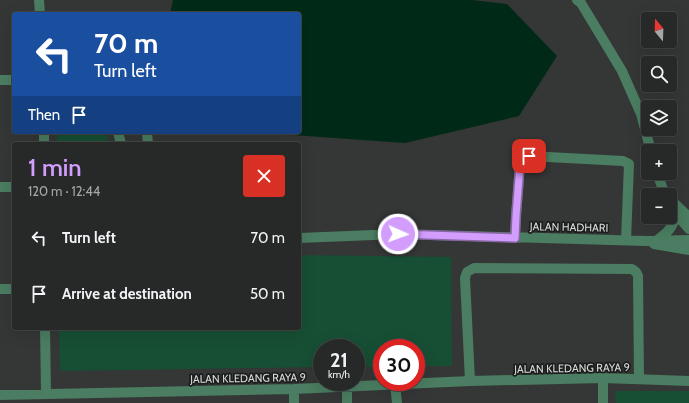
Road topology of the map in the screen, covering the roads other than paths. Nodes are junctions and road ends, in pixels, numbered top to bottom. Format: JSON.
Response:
{"nodes":[{"id":1,"x":39,"y":0,"type":"edge"},
{"id":2,"x":579,"y":1,"type":"edge"},
{"id":3,"x":40,"y":12,"type":"edge"},
{"id":4,"x":0,"y":80,"type":"edge"},
{"id":5,"x":12,"y":80,"type":"edge"},
{"id":6,"x":649,"y":144,"type":"edge"},
{"id":7,"x":12,"y":186,"type":"edge"},
{"id":8,"x":0,"y":187,"type":"edge"},
{"id":9,"x":682,"y":211,"type":"edge"},
{"id":10,"x":689,"y":217,"type":"edge"},
{"id":11,"x":689,"y":229,"type":"edge"},
{"id":12,"x":301,"y":238,"type":"edge"},
{"id":13,"x":515,"y":238,"type":"junction"},
{"id":14,"x":626,"y":240,"type":"junction"},
{"id":15,"x":689,"y":240,"type":"edge"},
{"id":16,"x":651,"y":241,"type":"junction"},
{"id":17,"x":689,"y":250,"type":"edge"},
{"id":18,"x":0,"y":289,"type":"edge"},
{"id":19,"x":12,"y":289,"type":"edge"},
{"id":20,"x":45,"y":330,"type":"edge"},
{"id":21,"x":603,"y":378,"type":"junction"},
{"id":22,"x":639,"y":379,"type":"junction"},
{"id":23,"x":470,"y":381,"type":"junction"},
{"id":24,"x":689,"y":382,"type":"edge"},
{"id":25,"x":425,"y":383,"type":"edge"},
{"id":26,"x":313,"y":388,"type":"edge"},
{"id":27,"x":294,"y":389,"type":"junction"},
{"id":28,"x":347,"y":391,"type":"edge"},
{"id":29,"x":396,"y":391,"type":"edge"},
{"id":30,"x":46,"y":394,"type":"junction"},
{"id":31,"x":0,"y":395,"type":"edge"},
{"id":32,"x":102,"y":398,"type":"edge"},
{"id":33,"x":294,"y":403,"type":"edge"},
{"id":34,"x":347,"y":403,"type":"edge"},
{"id":35,"x":397,"y":403,"type":"edge"},
{"id":36,"x":603,"y":403,"type":"edge"}],
"edges":[{"from":1,"to":3,"type":"street"},
{"from":2,"to":6,"type":"street"},
{"from":4,"to":5,"type":"street"},
{"from":7,"to":8,"type":"street"},
{"from":9,"to":10,"type":"street"},
{"from":9,"to":11,"type":"street"},
{"from":9,"to":16,"type":"street"},
{"from":12,"to":13,"type":"street","name":"JALAN HADHARI"},
{"from":13,"to":14,"type":"street","name":"JALAN HADHARI"},
{"from":13,"to":14,"type":"street"},
{"from":14,"to":16,"type":"street","name":"JALAN HADHARI"},
{"from":15,"to":16,"type":"street","name":"JALAN HADHARI"},
{"from":16,"to":17,"type":"street","name":"JALAN HADHARI"},
{"from":18,"to":19,"type":"street"},
{"from":20,"to":30,"type":"street"},
{"from":21,"to":22,"type":"street","name":"JALAN KLEDANG RAYA 9"},
{"from":21,"to":23,"type":"street","name":"JALAN KLEDANG RAYA 9"},
{"from":21,"to":36,"type":"street"},
{"from":22,"to":23,"type":"street"},
{"from":22,"to":24,"type":"street","name":"JALAN KLEDANG RAYA 9"},
{"from":23,"to":25,"type":"street","name":"JALAN KLEDANG RAYA 9"},
{"from":26,"to":27,"type":"street","name":"JALAN KLEDANG RAYA 9"},
{"from":27,"to":32,"type":"street","name":"JALAN KLEDANG RAYA 9"},
{"from":27,"to":33,"type":"street"},
{"from":28,"to":34,"type":"street"},
{"from":29,"to":35,"type":"street"},
{"from":30,"to":31,"type":"street","name":"JALAN KLEDANG RAYA 9"},
{"from":30,"to":32,"type":"street","name":"JALAN KLEDANG RAYA 9"}]}
